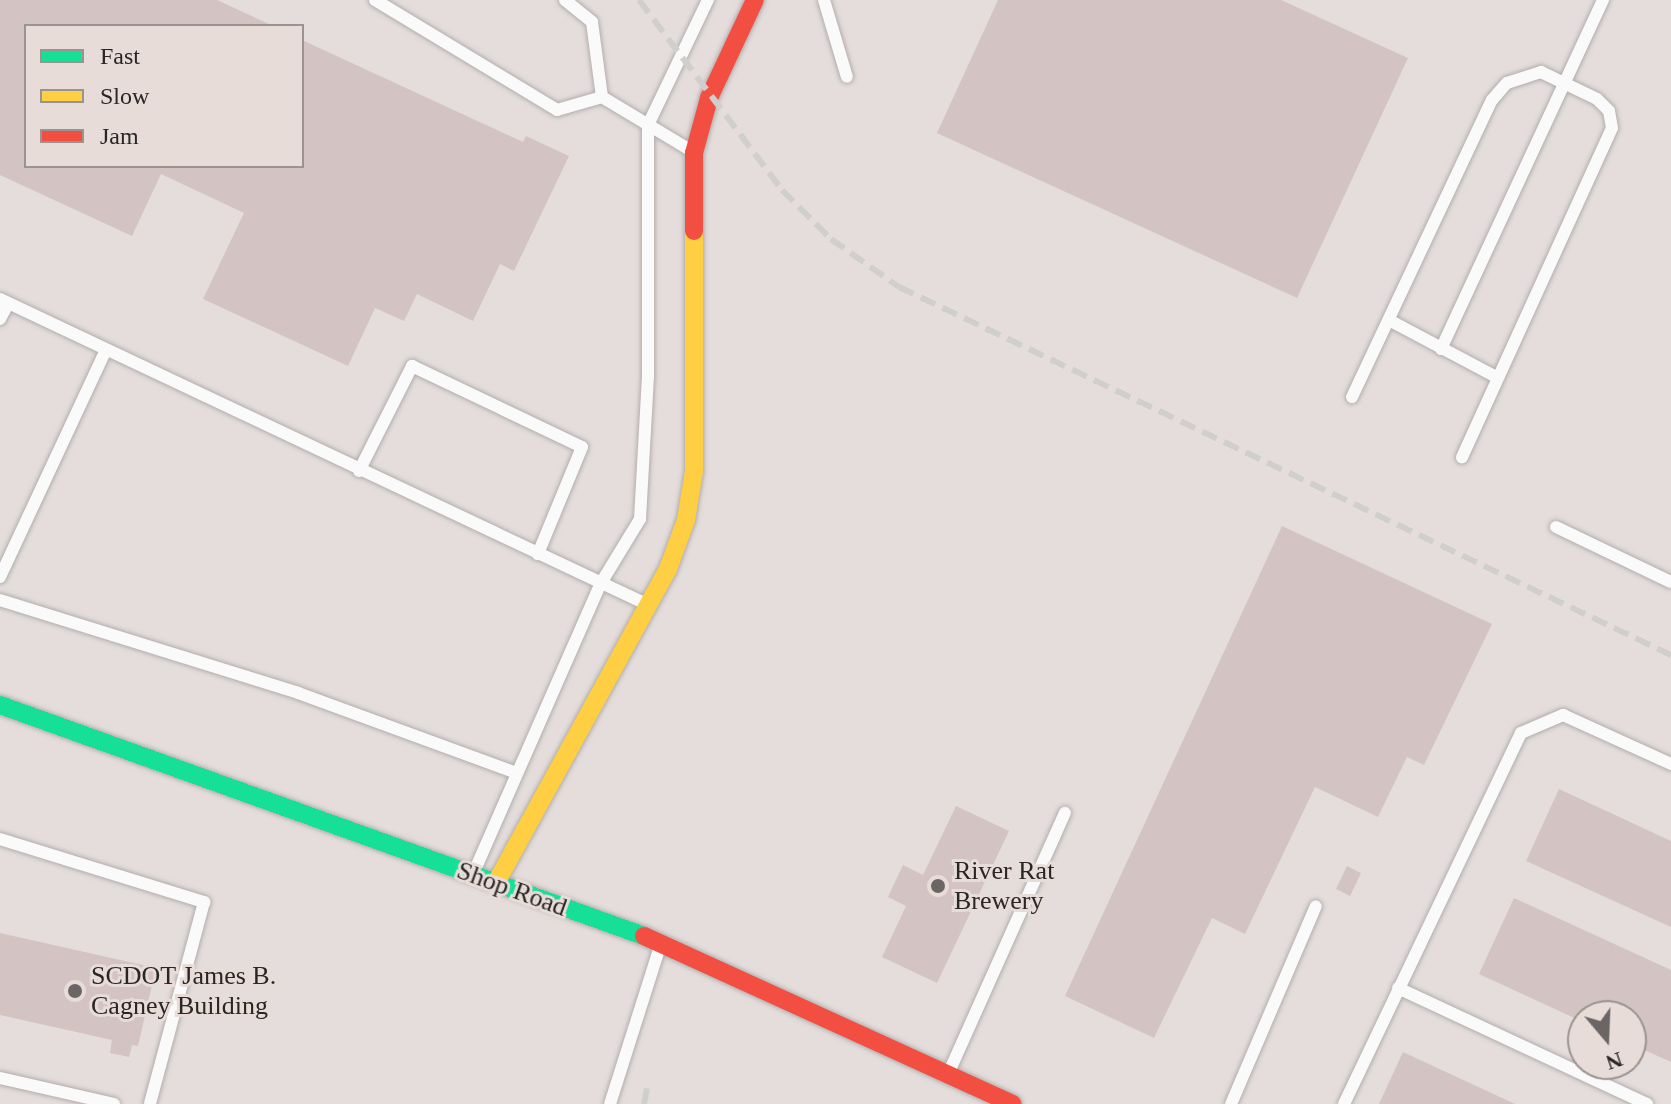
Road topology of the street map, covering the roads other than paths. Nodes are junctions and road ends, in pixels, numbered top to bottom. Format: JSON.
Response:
{"nodes":[{"id":1,"x":375,"y":0,"type":"edge"},
{"id":2,"x":565,"y":0,"type":"edge"},
{"id":3,"x":708,"y":0,"type":"edge"},
{"id":4,"x":755,"y":0,"type":"edge"},
{"id":5,"x":824,"y":0,"type":"edge"},
{"id":6,"x":1603,"y":0,"type":"edge"},
{"id":7,"x":847,"y":77,"type":"dead end"},
{"id":8,"x":1565,"y":82,"type":"junction"},
{"id":9,"x":602,"y":97,"type":"junction"},
{"id":10,"x":648,"y":125,"type":"junction"},
{"id":11,"x":694,"y":153,"type":"junction"},
{"id":12,"x":4,"y":301,"type":"edge"},
{"id":13,"x":0,"y":319,"type":"edge"},
{"id":14,"x":1389,"y":320,"type":"junction"},
{"id":15,"x":1441,"y":349,"type":"junction"},
{"id":16,"x":105,"y":352,"type":"junction"},
{"id":17,"x":1498,"y":378,"type":"junction"},
{"id":18,"x":1352,"y":397,"type":"dead end"},
{"id":19,"x":1462,"y":457,"type":"dead end"},
{"id":20,"x":359,"y":471,"type":"junction"},
{"id":21,"x":1556,"y":527,"type":"dead end"},
{"id":22,"x":538,"y":554,"type":"junction"},
{"id":23,"x":0,"y":577,"type":"edge"},
{"id":24,"x":1671,"y":582,"type":"edge"},
{"id":25,"x":601,"y":583,"type":"junction"},
{"id":26,"x":0,"y":600,"type":"edge"},
{"id":27,"x":648,"y":606,"type":"junction"},
{"id":28,"x":0,"y":705,"type":"edge"},
{"id":29,"x":1671,"y":764,"type":"edge"},
{"id":30,"x":517,"y":773,"type":"junction"},
{"id":31,"x":1065,"y":813,"type":"dead end"},
{"id":32,"x":0,"y":839,"type":"edge"},
{"id":33,"x":472,"y":875,"type":"junction"},
{"id":34,"x":496,"y":883,"type":"junction"},
{"id":35,"x":1316,"y":906,"type":"dead end"},
{"id":36,"x":661,"y":943,"type":"junction"},
{"id":37,"x":1398,"y":988,"type":"junction"},
{"id":38,"x":948,"y":1075,"type":"junction"},
{"id":39,"x":0,"y":1078,"type":"edge"},
{"id":40,"x":114,"y":1104,"type":"edge"},
{"id":41,"x":150,"y":1104,"type":"edge"},
{"id":42,"x":610,"y":1104,"type":"edge"},
{"id":43,"x":1012,"y":1104,"type":"edge"},
{"id":44,"x":1231,"y":1104,"type":"edge"},
{"id":45,"x":1344,"y":1104,"type":"edge"},
{"id":46,"x":1647,"y":1104,"type":"edge"}],
"edges":[{"from":1,"to":9,"type":"lane"},
{"from":2,"to":9,"type":"lane"},
{"from":3,"to":10,"type":"lane"},
{"from":4,"to":11,"type":"street"},
{"from":5,"to":7,"type":"lane"},
{"from":6,"to":8,"type":"lane"},
{"from":8,"to":14,"type":"lane"},
{"from":8,"to":15,"type":"lane"},
{"from":8,"to":17,"type":"lane"},
{"from":9,"to":10,"type":"lane"},
{"from":10,"to":11,"type":"lane"},
{"from":10,"to":25,"type":"lane"},
{"from":11,"to":27,"type":"street"},
{"from":12,"to":13,"type":"lane"},
{"from":12,"to":16,"type":"lane"},
{"from":14,"to":15,"type":"lane"},
{"from":14,"to":18,"type":"lane"},
{"from":15,"to":17,"type":"lane"},
{"from":16,"to":20,"type":"lane"},
{"from":16,"to":23,"type":"lane"},
{"from":17,"to":19,"type":"lane"},
{"from":20,"to":22,"type":"lane"},
{"from":20,"to":22,"type":"lane"},
{"from":21,"to":24,"type":"lane"},
{"from":22,"to":25,"type":"lane"},
{"from":25,"to":27,"type":"lane"},
{"from":25,"to":30,"type":"lane"},
{"from":26,"to":30,"type":"lane"},
{"from":27,"to":34,"type":"street"},
{"from":28,"to":33,"type":"street","name":"Shop Road"},
{"from":29,"to":37,"type":"lane"},
{"from":30,"to":33,"type":"lane"},
{"from":31,"to":38,"type":"lane"},
{"from":32,"to":41,"type":"lane"},
{"from":33,"to":34,"type":"street","name":"Shop Road"},
{"from":34,"to":36,"type":"street","name":"Shop Road"},
{"from":35,"to":44,"type":"lane"},
{"from":36,"to":38,"type":"street","name":"Shop Road"},
{"from":36,"to":42,"type":"lane"},
{"from":37,"to":45,"type":"lane"},
{"from":37,"to":46,"type":"lane"},
{"from":38,"to":43,"type":"street","name":"Shop Road"},
{"from":39,"to":40,"type":"lane"}]}
